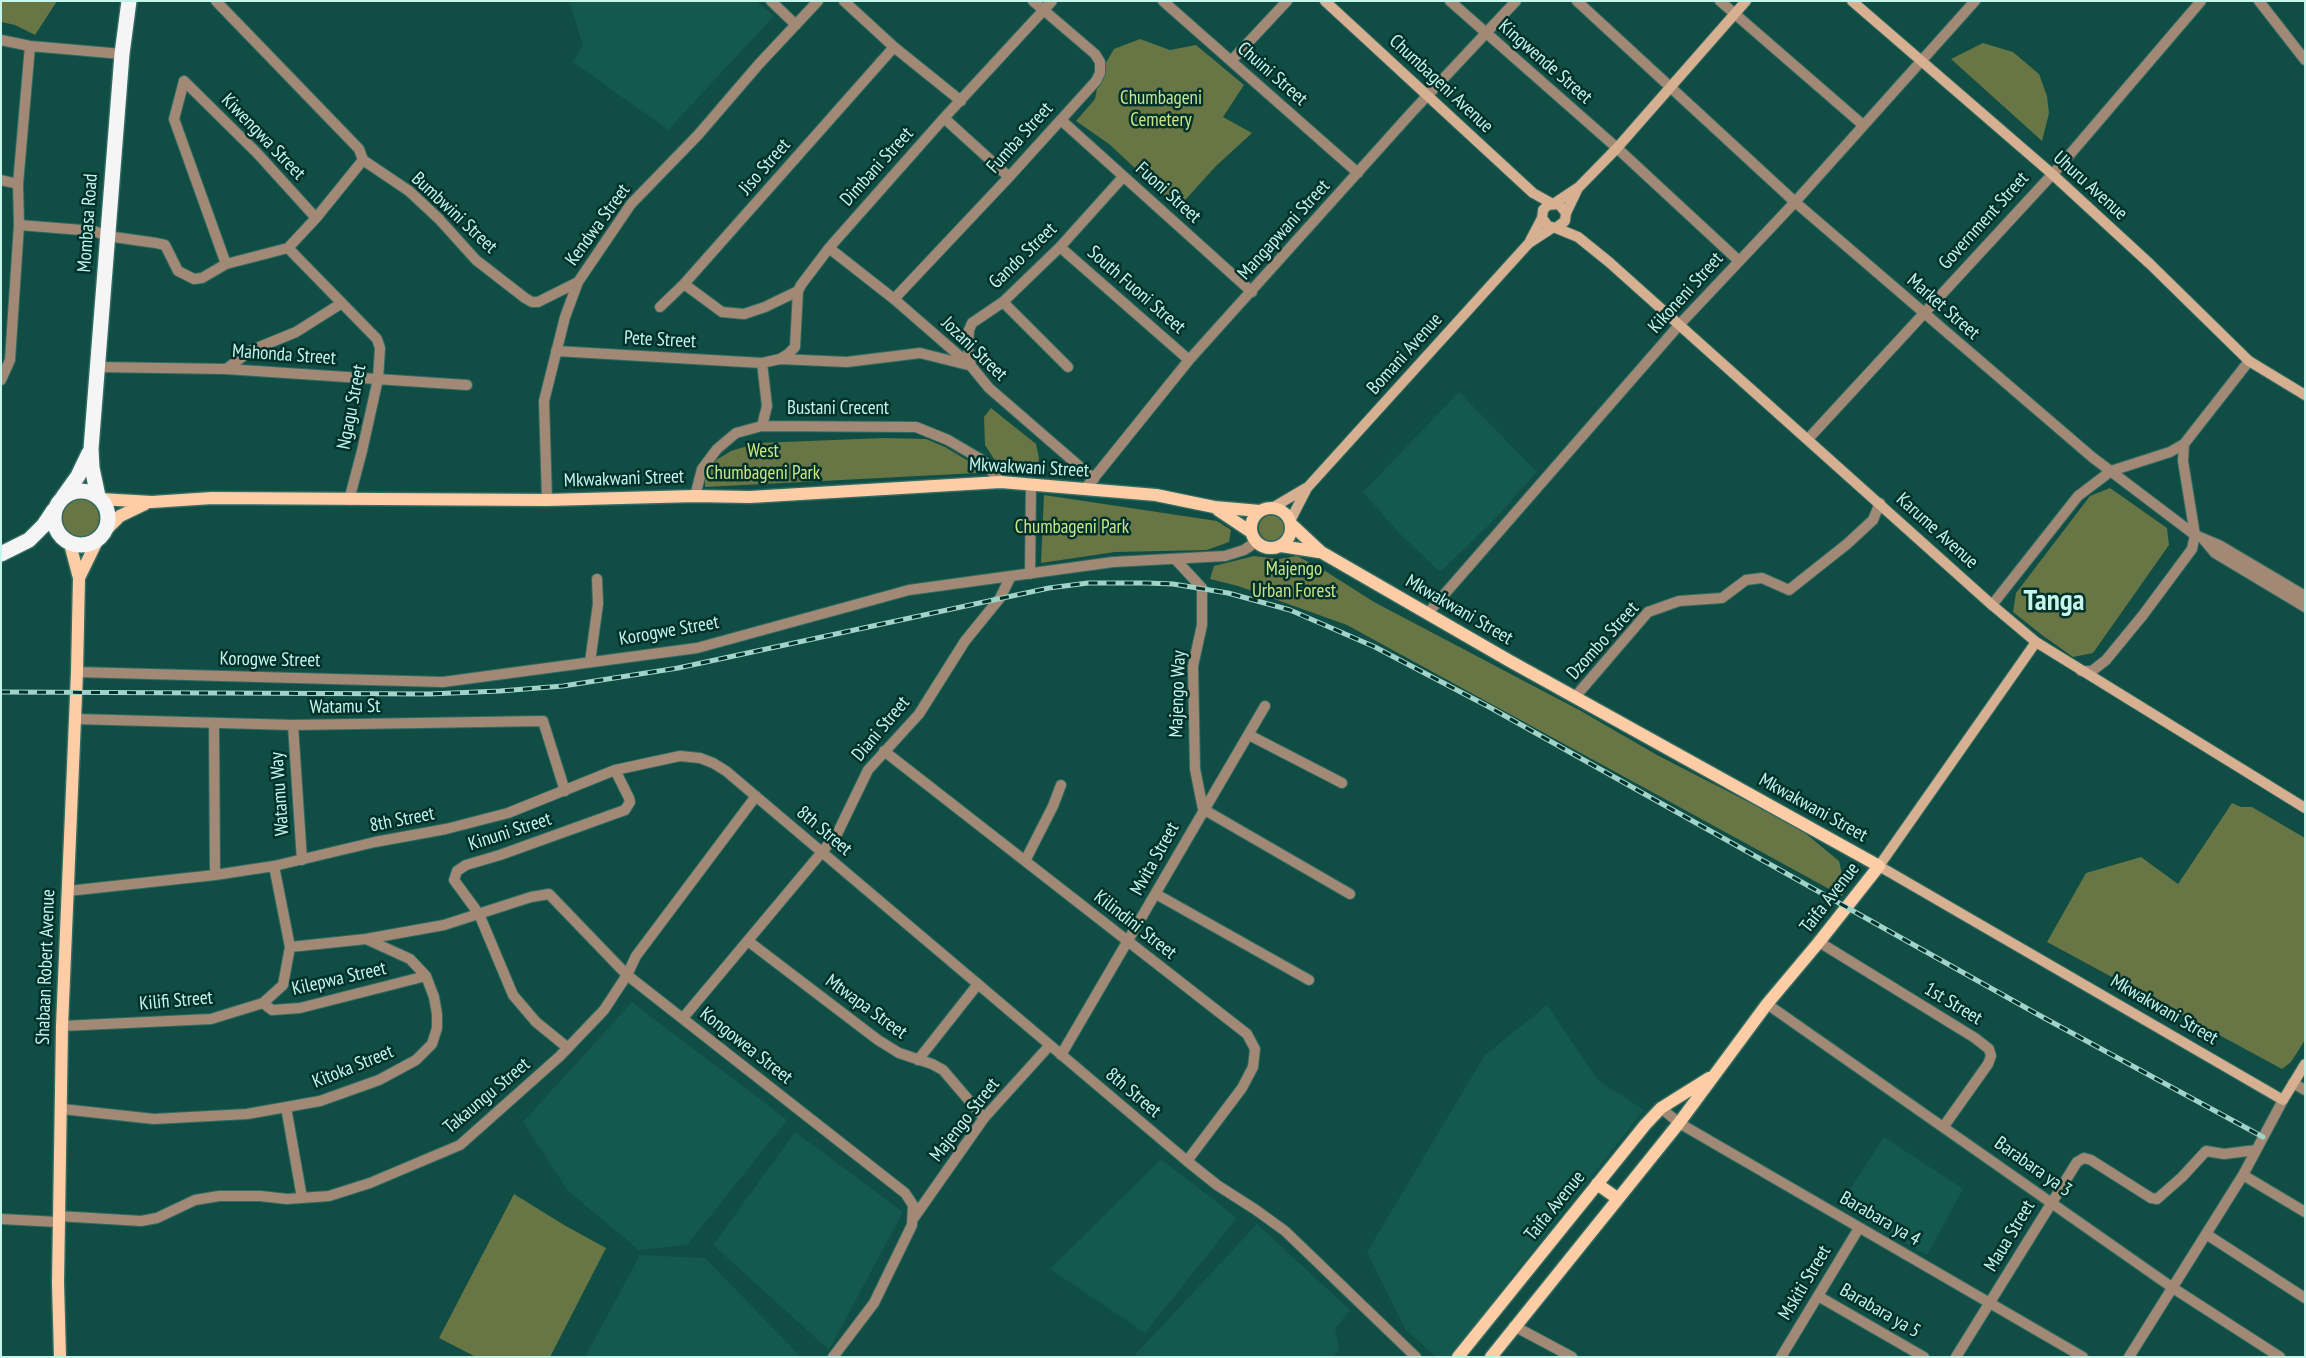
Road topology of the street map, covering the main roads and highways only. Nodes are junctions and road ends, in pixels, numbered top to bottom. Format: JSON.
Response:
{"nodes":[{"id":1,"x":1325,"y":1,"type":"edge"},
{"id":2,"x":1746,"y":1,"type":"edge"},
{"id":3,"x":1852,"y":1,"type":"edge"},
{"id":4,"x":127,"y":2,"type":"edge"},
{"id":5,"x":1579,"y":187,"type":"junction"},
{"id":6,"x":1533,"y":193,"type":"junction"},
{"id":7,"x":1553,"y":203,"type":"junction"},
{"id":8,"x":1566,"y":215,"type":"junction"},
{"id":9,"x":1542,"y":216,"type":"junction"},
{"id":10,"x":1554,"y":228,"type":"junction"},
{"id":11,"x":1578,"y":237,"type":"junction"},
{"id":12,"x":1529,"y":243,"type":"junction"},
{"id":13,"x":2305,"y":395,"type":"edge"},
{"id":14,"x":91,"y":449,"type":"junction"},
{"id":15,"x":1307,"y":488,"type":"junction"},
{"id":16,"x":99,"y":498,"type":"junction"},
{"id":17,"x":152,"y":502,"type":"junction"},
{"id":18,"x":58,"y":504,"type":"junction"},
{"id":19,"x":1214,"y":507,"type":"junction"},
{"id":20,"x":1266,"y":510,"type":"junction"},
{"id":21,"x":1290,"y":523,"type":"junction"},
{"id":22,"x":107,"y":529,"type":"junction"},
{"id":23,"x":1253,"y":537,"type":"junction"},
{"id":24,"x":29,"y":540,"type":"junction"},
{"id":25,"x":97,"y":541,"type":"junction"},
{"id":26,"x":67,"y":542,"type":"junction"},
{"id":27,"x":1281,"y":546,"type":"junction"},
{"id":28,"x":2,"y":552,"type":"edge"},
{"id":29,"x":1321,"y":552,"type":"junction"},
{"id":30,"x":78,"y":578,"type":"junction"},
{"id":31,"x":2036,"y":642,"type":"junction"},
{"id":32,"x":2305,"y":808,"type":"edge"},
{"id":33,"x":1879,"y":866,"type":"junction"},
{"id":34,"x":2305,"y":1064,"type":"edge"},
{"id":35,"x":1716,"y":1074,"type":"junction"},
{"id":36,"x":1597,"y":1184,"type":"junction"},
{"id":37,"x":1616,"y":1198,"type":"junction"},
{"id":38,"x":60,"y":1357,"type":"edge"},
{"id":39,"x":1458,"y":1357,"type":"edge"},
{"id":40,"x":1491,"y":1357,"type":"edge"}],
"edges":[{"from":1,"to":6,"type":"main road","name":"Chumbageni Avenue"},
{"from":2,"to":5,"type":"main road"},
{"from":3,"to":13,"type":"main road","name":"Uhuru Avenue"},
{"from":4,"to":14,"type":"highway","name":"Mombasa Road"},
{"from":5,"to":7,"type":"main road"},
{"from":5,"to":8,"type":"main road"},
{"from":6,"to":7,"type":"main road"},
{"from":6,"to":9,"type":"main road"},
{"from":7,"to":8,"type":"main road"},
{"from":7,"to":9,"type":"main road"},
{"from":8,"to":10,"type":"main road"},
{"from":8,"to":11,"type":"main road"},
{"from":9,"to":10,"type":"main road"},
{"from":9,"to":12,"type":"main road"},
{"from":10,"to":11,"type":"main road"},
{"from":10,"to":12,"type":"main road"},
{"from":11,"to":31,"type":"main road","name":"Karume Avenue"},
{"from":12,"to":15,"type":"main road","name":"Bomani Avenue"},
{"from":14,"to":16,"type":"highway","name":"Mombasa Road"},
{"from":14,"to":18,"type":"highway","name":"Mombasa Road"},
{"from":15,"to":20,"type":"main road"},
{"from":15,"to":21,"type":"main road"},
{"from":16,"to":17,"type":"main road"},
{"from":16,"to":18,"type":"highway"},
{"from":16,"to":22,"type":"highway"},
{"from":17,"to":19,"type":"main road","name":"Mkwakwani Street"},
{"from":17,"to":22,"type":"main road"},
{"from":18,"to":24,"type":"highway","name":"Mombasa Road"},
{"from":18,"to":26,"type":"highway"},
{"from":19,"to":20,"type":"main road","name":"Mkwakwani Street"},
{"from":19,"to":23,"type":"main road"},
{"from":20,"to":21,"type":"main road"},
{"from":20,"to":23,"type":"main road"},
{"from":21,"to":27,"type":"main road"},
{"from":21,"to":29,"type":"main road"},
{"from":22,"to":25,"type":"highway"},
{"from":23,"to":27,"type":"main road"},
{"from":24,"to":26,"type":"highway"},
{"from":24,"to":28,"type":"highway"},
{"from":25,"to":26,"type":"highway"},
{"from":25,"to":30,"type":"main road"},
{"from":26,"to":30,"type":"main road"},
{"from":27,"to":29,"type":"main road"},
{"from":29,"to":33,"type":"main road","name":"Mkwakwani Street"},
{"from":30,"to":38,"type":"main road","name":"Shabaan Robert Avenue"},
{"from":31,"to":32,"type":"main road","name":"Karume Avenue"},
{"from":31,"to":33,"type":"main road","name":"Taifa Avenue"},
{"from":33,"to":34,"type":"main road","name":"Mkwakwani Street"},
{"from":33,"to":35,"type":"main road","name":"Taifa Avenue"},
{"from":35,"to":36,"type":"main road","name":"Taifa Avenue"},
{"from":35,"to":37,"type":"main road","name":"Taifa Avenue"},
{"from":36,"to":37,"type":"main road"},
{"from":36,"to":39,"type":"main road","name":"Taifa Avenue"},
{"from":37,"to":40,"type":"main road","name":"Taifa Avenue"}]}
